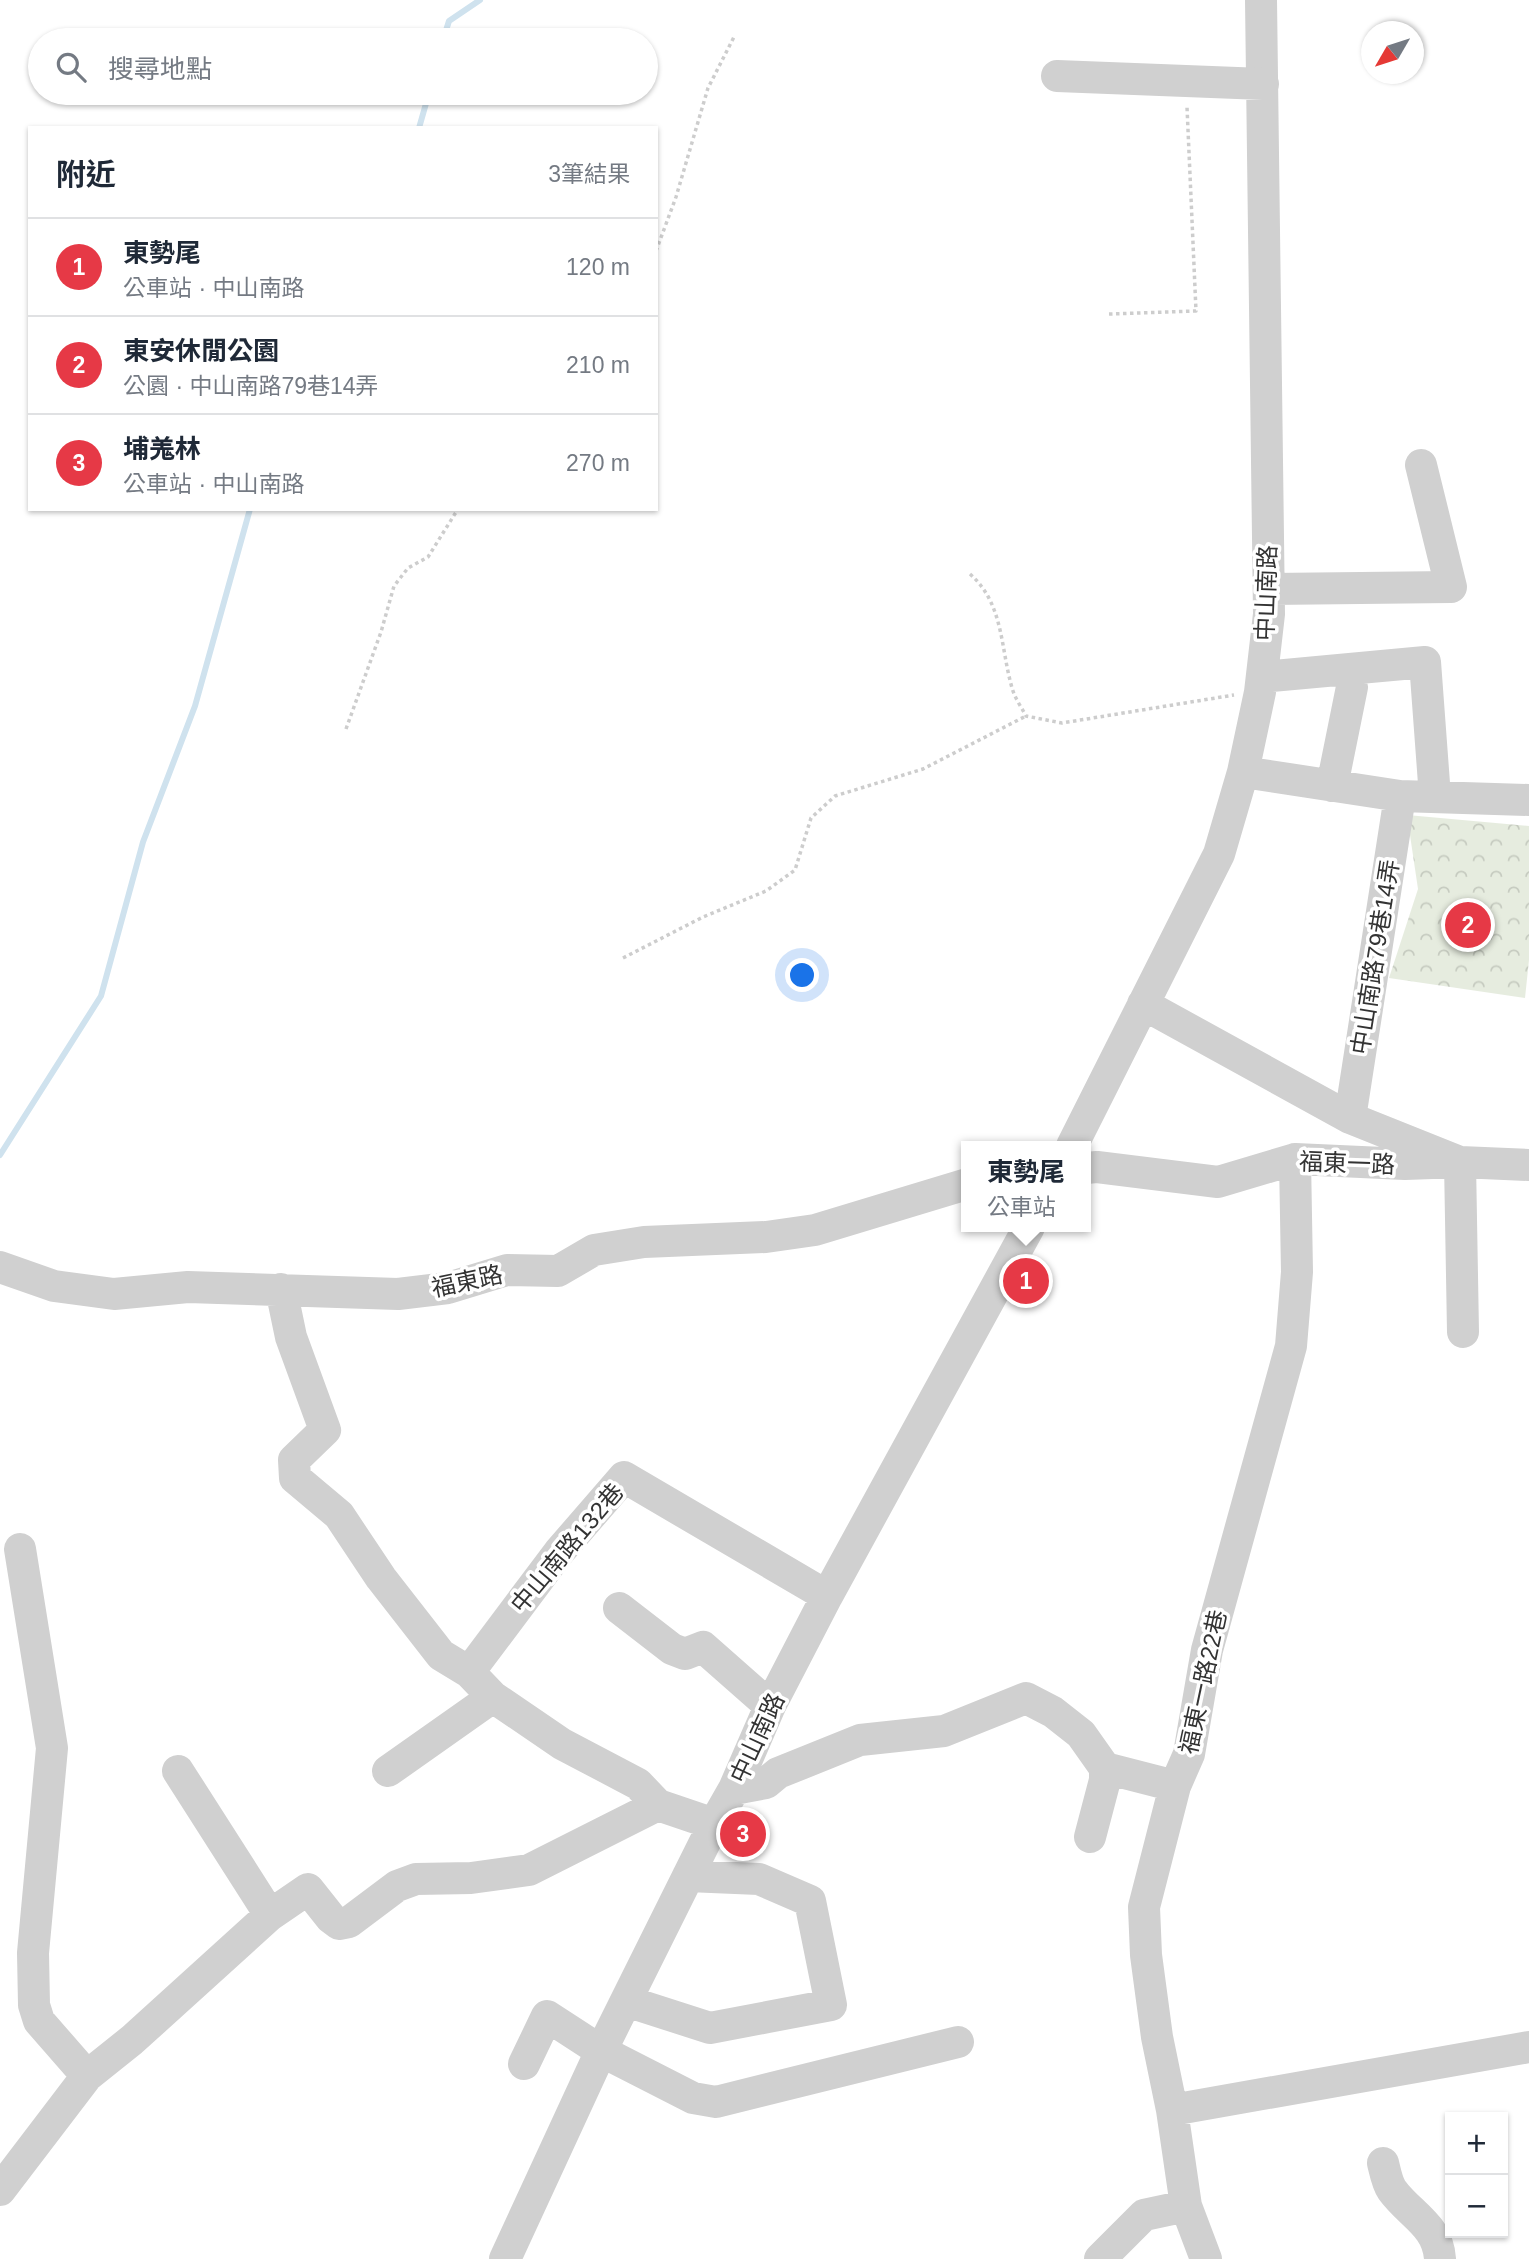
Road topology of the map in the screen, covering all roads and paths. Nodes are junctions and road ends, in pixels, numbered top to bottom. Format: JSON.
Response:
{"nodes":[{"id":1,"x":1261,"y":0,"type":"edge"},
{"id":2,"x":735,"y":35,"type":"dead end"},
{"id":3,"x":1057,"y":76,"type":"dead end"},
{"id":4,"x":1186,"y":80,"type":"junction"},
{"id":5,"x":1263,"y":84,"type":"junction"},
{"id":6,"x":658,"y":246,"type":"edge"},
{"id":7,"x":1109,"y":314,"type":"dead end"},
{"id":8,"x":1421,"y":465,"type":"dead end"},
{"id":9,"x":457,"y":511,"type":"edge"},
{"id":10,"x":970,"y":574,"type":"dead end"},
{"id":11,"x":1269,"y":589,"type":"junction"},
{"id":12,"x":1261,"y":684,"type":"junction"},
{"id":13,"x":1352,"y":687,"type":"dead end"},
{"id":14,"x":1026,"y":716,"type":"junction"},
{"id":15,"x":346,"y":729,"type":"dead end"},
{"id":16,"x":1243,"y":772,"type":"junction"},
{"id":17,"x":1332,"y":786,"type":"junction"},
{"id":18,"x":1400,"y":796,"type":"junction"},
{"id":19,"x":1435,"y":797,"type":"junction"},
{"id":20,"x":1529,"y":800,"type":"edge"},
{"id":21,"x":623,"y":958,"type":"dead end"},
{"id":22,"x":1143,"y":1004,"type":"junction"},
{"id":23,"x":1350,"y":1118,"type":"junction"},
{"id":24,"x":1074,"y":1141,"type":"edge"},
{"id":25,"x":1295,"y":1158,"type":"junction"},
{"id":26,"x":1460,"y":1162,"type":"junction"},
{"id":27,"x":1529,"y":1166,"type":"edge"},
{"id":28,"x":1091,"y":1168,"type":"edge"},
{"id":29,"x":961,"y":1186,"type":"edge"},
{"id":30,"x":1026,"y":1232,"type":"edge"},
{"id":31,"x":0,"y":1267,"type":"edge"},
{"id":32,"x":281,"y":1289,"type":"junction"},
{"id":33,"x":1463,"y":1332,"type":"dead end"},
{"id":34,"x":20,"y":1549,"type":"dead end"},
{"id":35,"x":827,"y":1596,"type":"junction"},
{"id":36,"x":619,"y":1608,"type":"dead end"},
{"id":37,"x":469,"y":1672,"type":"junction"},
{"id":38,"x":494,"y":1697,"type":"junction"},
{"id":39,"x":770,"y":1706,"type":"junction"},
{"id":40,"x":1105,"y":1768,"type":"junction"},
{"id":41,"x":388,"y":1771,"type":"dead end"},
{"id":42,"x":178,"y":1772,"type":"dead end"},
{"id":43,"x":1175,"y":1786,"type":"junction"},
{"id":44,"x":734,"y":1789,"type":"junction"},
{"id":45,"x":659,"y":1805,"type":"junction"},
{"id":46,"x":714,"y":1824,"type":"junction"},
{"id":47,"x":1090,"y":1836,"type":"dead end"},
{"id":48,"x":688,"y":1876,"type":"junction"},
{"id":49,"x":270,"y":1915,"type":"junction"},
{"id":50,"x":626,"y":2001,"type":"junction"},
{"id":51,"x":958,"y":2042,"type":"dead end"},
{"id":52,"x":1529,"y":2047,"type":"edge"},
{"id":53,"x":601,"y":2051,"type":"junction"},
{"id":54,"x":524,"y":2064,"type":"dead end"},
{"id":55,"x":87,"y":2076,"type":"junction"},
{"id":56,"x":1172,"y":2110,"type":"junction"},
{"id":57,"x":1383,"y":2163,"type":"dead end"},
{"id":58,"x":0,"y":2190,"type":"edge"},
{"id":59,"x":1186,"y":2206,"type":"junction"},
{"id":60,"x":505,"y":2259,"type":"edge"},
{"id":61,"x":1100,"y":2259,"type":"edge"},
{"id":62,"x":1206,"y":2259,"type":"edge"},
{"id":63,"x":1440,"y":2259,"type":"edge"}],
"edges":[{"from":1,"to":5,"type":"street","name":"中山南路"},
{"from":2,"to":6,"type":"path"},
{"from":3,"to":4,"type":"street"},
{"from":4,"to":5,"type":"street"},
{"from":4,"to":7,"type":"path"},
{"from":5,"to":11,"type":"street","name":"中山南路"},
{"from":8,"to":11,"type":"street"},
{"from":9,"to":15,"type":"path"},
{"from":10,"to":14,"type":"path"},
{"from":11,"to":12,"type":"street","name":"中山南路"},
{"from":12,"to":14,"type":"path"},
{"from":12,"to":16,"type":"street","name":"中山南路"},
{"from":12,"to":19,"type":"street"},
{"from":13,"to":17,"type":"street"},
{"from":14,"to":21,"type":"path"},
{"from":16,"to":17,"type":"street"},
{"from":16,"to":22,"type":"street","name":"中山南路"},
{"from":17,"to":18,"type":"street"},
{"from":18,"to":19,"type":"street"},
{"from":18,"to":23,"type":"street","name":"中山南路79巷14弄"},
{"from":19,"to":20,"type":"street"},
{"from":22,"to":23,"type":"street"},
{"from":22,"to":24,"type":"street","name":"中山南路"},
{"from":23,"to":26,"type":"street"},
{"from":25,"to":26,"type":"street","name":"福東一路"},
{"from":25,"to":28,"type":"street","name":"福東一路"},
{"from":25,"to":43,"type":"street","name":"福東一路22巷"},
{"from":26,"to":27,"type":"street","name":"福東一路"},
{"from":26,"to":33,"type":"street"},
{"from":29,"to":32,"type":"street","name":"福東路"},
{"from":30,"to":35,"type":"street","name":"中山南路"},
{"from":31,"to":32,"type":"street","name":"福東路"},
{"from":32,"to":37,"type":"street"},
{"from":34,"to":55,"type":"street"},
{"from":35,"to":37,"type":"street","name":"中山南路132巷"},
{"from":35,"to":39,"type":"street","name":"中山南路"},
{"from":36,"to":39,"type":"street"},
{"from":37,"to":38,"type":"street"},
{"from":38,"to":41,"type":"street"},
{"from":38,"to":45,"type":"street"},
{"from":39,"to":44,"type":"street","name":"中山南路"},
{"from":40,"to":43,"type":"street"},
{"from":40,"to":44,"type":"street"},
{"from":40,"to":47,"type":"street"},
{"from":42,"to":49,"type":"street"},
{"from":43,"to":56,"type":"street","name":"福東一路22巷"},
{"from":44,"to":46,"type":"street","name":"中山南路"},
{"from":45,"to":46,"type":"street"},
{"from":45,"to":49,"type":"street"},
{"from":46,"to":48,"type":"street","name":"中山南路"},
{"from":48,"to":50,"type":"street","name":"中山南路"},
{"from":48,"to":50,"type":"street"},
{"from":49,"to":55,"type":"street"},
{"from":50,"to":53,"type":"street","name":"中山南路"},
{"from":51,"to":53,"type":"street"},
{"from":52,"to":56,"type":"street"},
{"from":53,"to":54,"type":"street"},
{"from":53,"to":60,"type":"street","name":"中山南路"},
{"from":55,"to":58,"type":"street"},
{"from":56,"to":59,"type":"street","name":"福東一路22巷"},
{"from":57,"to":63,"type":"street"},
{"from":59,"to":61,"type":"street"},
{"from":59,"to":62,"type":"street","name":"福東一路22巷"}]}
